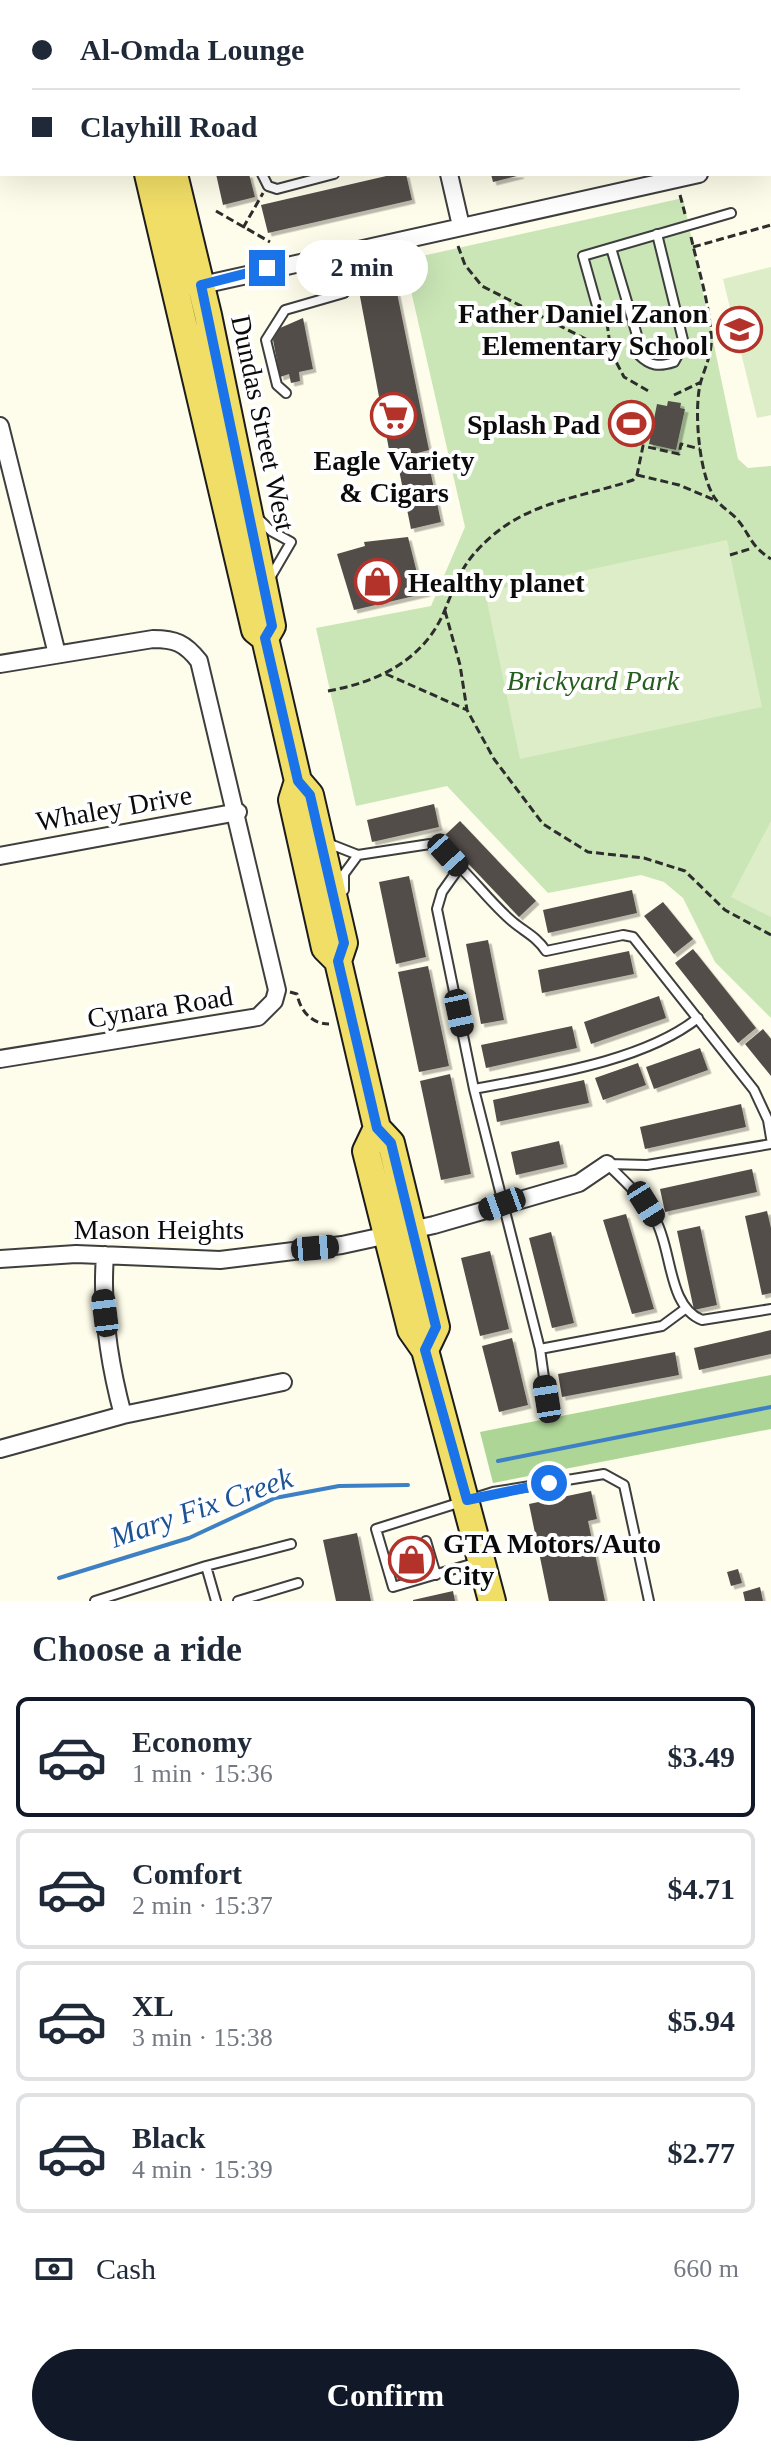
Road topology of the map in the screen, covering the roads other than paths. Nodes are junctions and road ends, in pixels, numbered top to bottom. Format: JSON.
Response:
{"nodes":[{"id":1,"x":149,"y":176,"type":"edge"},
{"id":2,"x":174,"y":176,"type":"edge"},
{"id":3,"x":263,"y":176,"type":"edge"},
{"id":4,"x":326,"y":176,"type":"edge"},
{"id":5,"x":449,"y":176,"type":"edge"},
{"id":6,"x":690,"y":176,"type":"edge"},
{"id":7,"x":731,"y":213,"type":"dead end"},
{"id":8,"x":461,"y":226,"type":"junction"},
{"id":9,"x":657,"y":234,"type":"junction"},
{"id":10,"x":611,"y":248,"type":"junction"},
{"id":11,"x":189,"y":288,"type":"junction"},
{"id":12,"x":344,"y":293,"type":"dead end"},
{"id":13,"x":597,"y":306,"type":"dead end"},
{"id":14,"x":286,"y":393,"type":"dead end"},
{"id":15,"x":0,"y":426,"type":"edge"},
{"id":16,"x":4,"y":458,"type":"edge"},
{"id":17,"x":248,"y":508,"type":"junction"},
{"id":18,"x":265,"y":590,"type":"junction"},
{"id":19,"x":265,"y":638,"type":"junction"},
{"id":20,"x":57,"y":654,"type":"junction"},
{"id":21,"x":0,"y":664,"type":"edge"},
{"id":22,"x":298,"y":781,"type":"junction"},
{"id":23,"x":238,"y":812,"type":"junction"},
{"id":24,"x":317,"y":826,"type":"junction"},
{"id":25,"x":358,"y":855,"type":"junction"},
{"id":26,"x":0,"y":856,"type":"edge"},
{"id":27,"x":459,"y":868,"type":"junction"},
{"id":28,"x":345,"y":896,"type":"dead end"},
{"id":29,"x":345,"y":946,"type":"junction"},
{"id":30,"x":698,"y":1018,"type":"junction"},
{"id":31,"x":0,"y":1059,"type":"edge"},
{"id":32,"x":474,"y":1089,"type":"junction"},
{"id":33,"x":771,"y":1141,"type":"edge"},
{"id":34,"x":607,"y":1164,"type":"junction"},
{"id":35,"x":502,"y":1204,"type":"junction"},
{"id":36,"x":400,"y":1233,"type":"junction"},
{"id":37,"x":105,"y":1255,"type":"junction"},
{"id":38,"x":0,"y":1259,"type":"edge"},
{"id":39,"x":685,"y":1309,"type":"junction"},
{"id":40,"x":771,"y":1309,"type":"edge"},
{"id":41,"x":540,"y":1349,"type":"junction"},
{"id":42,"x":283,"y":1382,"type":"dead end"},
{"id":43,"x":547,"y":1399,"type":"dead end"},
{"id":44,"x":123,"y":1415,"type":"junction"},
{"id":45,"x":0,"y":1449,"type":"edge"},
{"id":46,"x":467,"y":1500,"type":"junction"},
{"id":47,"x":426,"y":1541,"type":"dead end"},
{"id":48,"x":291,"y":1544,"type":"dead end"},
{"id":49,"x":482,"y":1561,"type":"junction"},
{"id":50,"x":206,"y":1566,"type":"junction"},
{"id":51,"x":436,"y":1575,"type":"junction"},
{"id":52,"x":298,"y":1583,"type":"dead end"},
{"id":53,"x":95,"y":1601,"type":"edge"},
{"id":54,"x":216,"y":1601,"type":"edge"},
{"id":55,"x":238,"y":1601,"type":"edge"},
{"id":56,"x":492,"y":1601,"type":"edge"},
{"id":57,"x":649,"y":1601,"type":"edge"}],
"edges":[{"from":1,"to":11,"type":"main road","name":"Dundas Street West"},
{"from":2,"to":11,"type":"main road","name":"Dundas Street West"},
{"from":3,"to":4,"type":"lane"},
{"from":5,"to":8,"type":"street"},
{"from":6,"to":8,"type":"street"},
{"from":7,"to":9,"type":"lane"},
{"from":8,"to":11,"type":"street"},
{"from":9,"to":10,"type":"lane"},
{"from":9,"to":10,"type":"lane"},
{"from":10,"to":13,"type":"lane"},
{"from":11,"to":17,"type":"main road","name":"Dundas Street West"},
{"from":11,"to":19,"type":"main road","name":"Dundas Street West"},
{"from":12,"to":14,"type":"lane"},
{"from":15,"to":16,"type":"street"},
{"from":16,"to":20,"type":"street"},
{"from":17,"to":18,"type":"main road","name":"Dundas Street West"},
{"from":17,"to":18,"type":"lane"},
{"from":18,"to":19,"type":"main road","name":"Dundas Street West"},
{"from":19,"to":22,"type":"main road","name":"Dundas Street West"},
{"from":20,"to":21,"type":"street"},
{"from":20,"to":23,"type":"street"},
{"from":22,"to":24,"type":"main road","name":"Dundas Street West"},
{"from":22,"to":29,"type":"main road","name":"Dundas Street West"},
{"from":23,"to":26,"type":"street","name":"Whaley Drive"},
{"from":23,"to":31,"type":"street","name":"Cynara Road"},
{"from":24,"to":25,"type":"lane"},
{"from":24,"to":29,"type":"main road","name":"Dundas Street West"},
{"from":25,"to":27,"type":"lane"},
{"from":25,"to":28,"type":"lane"},
{"from":27,"to":30,"type":"lane"},
{"from":27,"to":32,"type":"lane"},
{"from":29,"to":36,"type":"main road","name":"Dundas Street West"},
{"from":30,"to":32,"type":"lane"},
{"from":30,"to":33,"type":"lane"},
{"from":32,"to":35,"type":"lane"},
{"from":33,"to":34,"type":"lane"},
{"from":34,"to":35,"type":"street","name":"Mason Heights"},
{"from":34,"to":39,"type":"lane"},
{"from":35,"to":36,"type":"street","name":"Mason Heights"},
{"from":35,"to":41,"type":"lane"},
{"from":36,"to":37,"type":"street","name":"Mason Heights"},
{"from":36,"to":46,"type":"main road","name":"Dundas Street West"},
{"from":37,"to":38,"type":"street","name":"Mason Heights"},
{"from":37,"to":44,"type":"street"},
{"from":39,"to":40,"type":"lane"},
{"from":39,"to":41,"type":"lane"},
{"from":41,"to":43,"type":"lane"},
{"from":42,"to":44,"type":"street"},
{"from":44,"to":45,"type":"street"},
{"from":46,"to":49,"type":"main road","name":"Dundas Street West"},
{"from":46,"to":51,"type":"lane"},
{"from":46,"to":57,"type":"lane"},
{"from":47,"to":51,"type":"lane"},
{"from":48,"to":50,"type":"lane"},
{"from":49,"to":51,"type":"lane"},
{"from":49,"to":56,"type":"main road","name":"Dundas Street West"},
{"from":50,"to":53,"type":"lane"},
{"from":50,"to":54,"type":"lane"},
{"from":52,"to":55,"type":"lane"}]}
